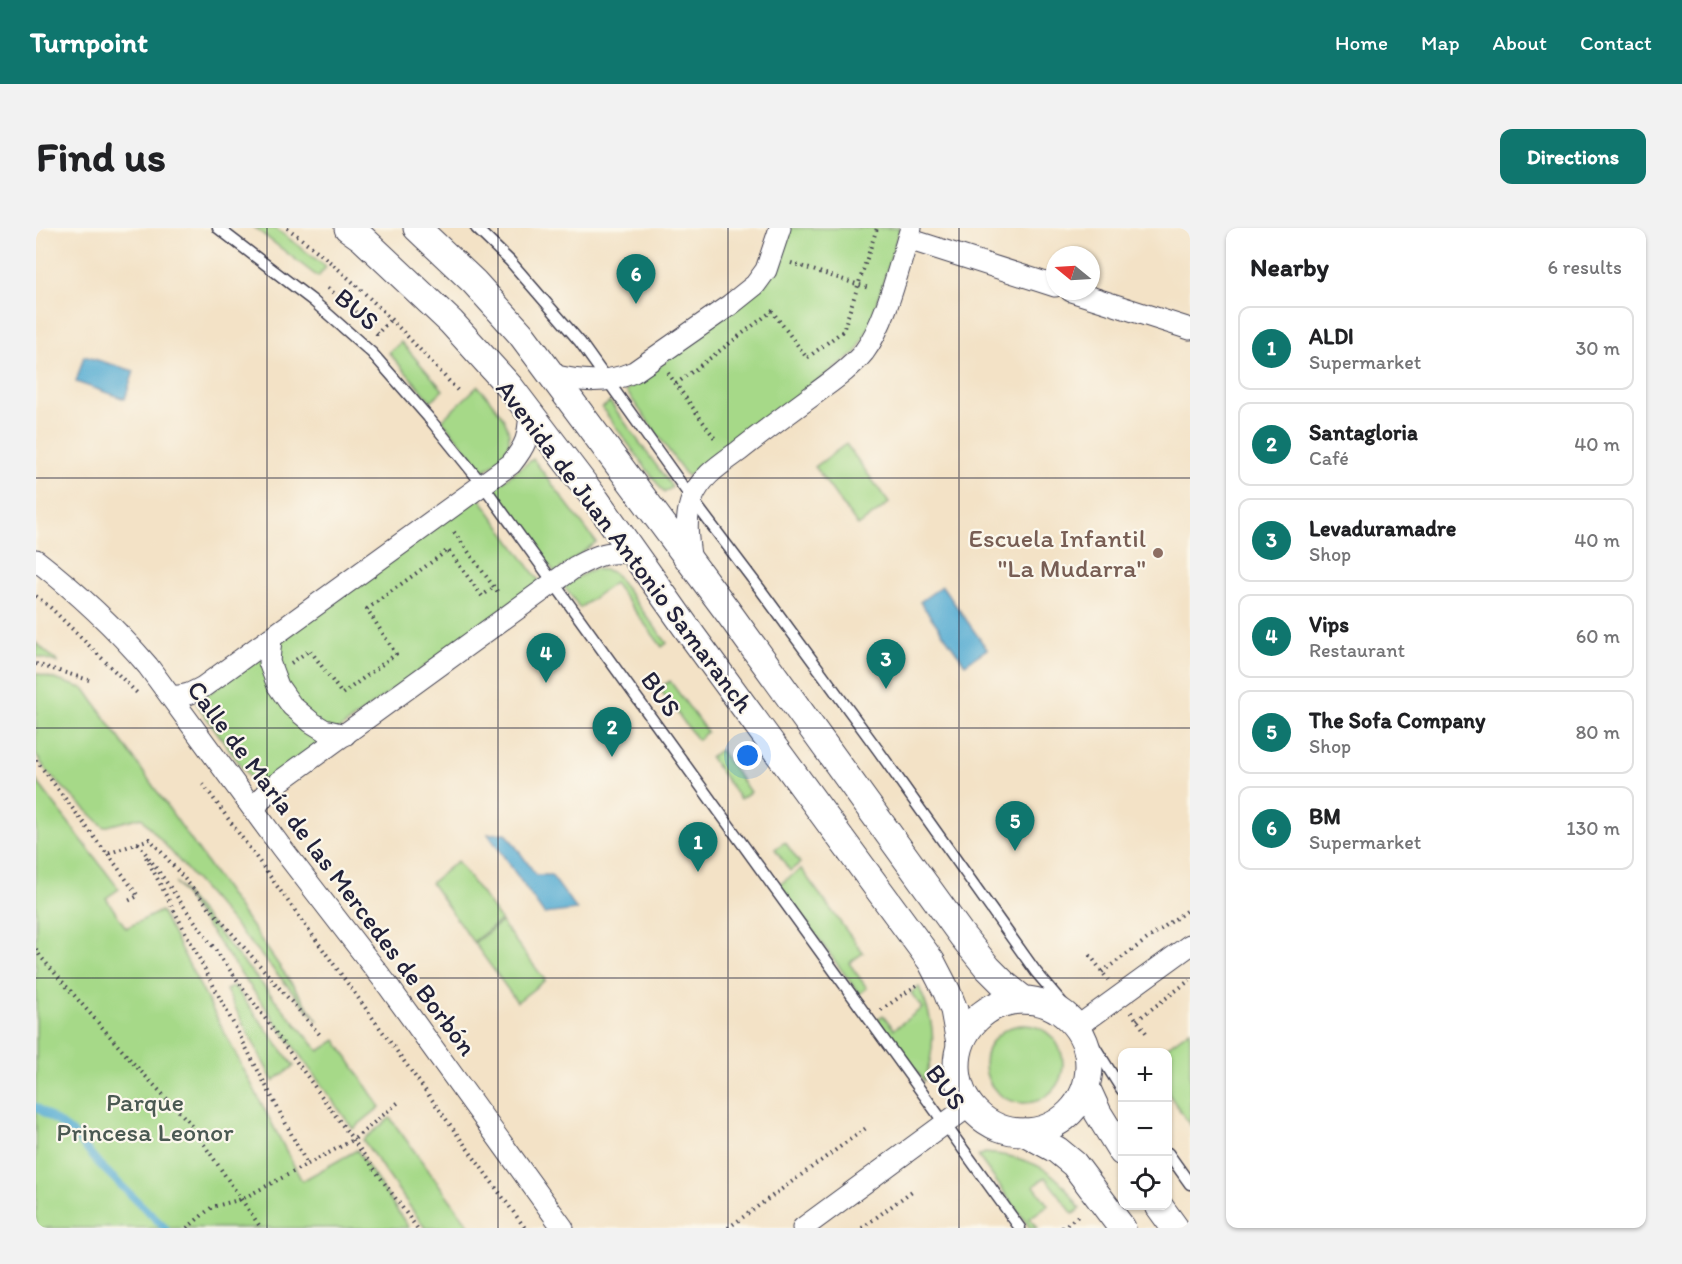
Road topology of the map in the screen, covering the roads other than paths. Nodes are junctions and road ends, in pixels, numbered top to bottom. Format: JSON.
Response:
{"nodes":[{"id":1,"x":218,"y":228,"type":"edge"},
{"id":2,"x":348,"y":228,"type":"edge"},
{"id":3,"x":417,"y":228,"type":"edge"},
{"id":4,"x":476,"y":228,"type":"edge"},
{"id":5,"x":780,"y":228,"type":"edge"},
{"id":6,"x":909,"y":233,"type":"edge"},
{"id":7,"x":1046,"y":283,"type":"edge"},
{"id":8,"x":1099,"y":300,"type":"edge"},
{"id":9,"x":1190,"y":329,"type":"edge"},
{"id":10,"x":552,"y":375,"type":"junction"},
{"id":11,"x":608,"y":381,"type":"junction"},
{"id":12,"x":530,"y":413,"type":"junction"},
{"id":13,"x":483,"y":485,"type":"junction"},
{"id":14,"x":692,"y":499,"type":"junction"},
{"id":15,"x":634,"y":552,"type":"junction"},
{"id":16,"x":36,"y":560,"type":"edge"},
{"id":17,"x":691,"y":564,"type":"junction"},
{"id":18,"x":554,"y":583,"type":"junction"},
{"id":19,"x":271,"y":638,"type":"junction"},
{"id":20,"x":172,"y":696,"type":"junction"},
{"id":21,"x":345,"y":735,"type":"junction"},
{"id":22,"x":255,"y":811,"type":"junction"},
{"id":23,"x":1190,"y":945,"type":"edge"},
{"id":24,"x":1024,"y":1000,"type":"junction"},
{"id":25,"x":1079,"y":1026,"type":"junction"},
{"id":26,"x":960,"y":1043,"type":"junction"},
{"id":27,"x":1118,"y":1084,"type":"edge"},
{"id":28,"x":1086,"y":1089,"type":"junction"},
{"id":29,"x":969,"y":1106,"type":"junction"},
{"id":30,"x":945,"y":1124,"type":"junction"},
{"id":31,"x":1024,"y":1132,"type":"junction"},
{"id":32,"x":1118,"y":1146,"type":"edge"},
{"id":33,"x":1169,"y":1156,"type":"edge"},
{"id":34,"x":1190,"y":1184,"type":"edge"},
{"id":35,"x":1162,"y":1210,"type":"edge"},
{"id":36,"x":563,"y":1228,"type":"edge"},
{"id":37,"x":803,"y":1228,"type":"edge"},
{"id":38,"x":1020,"y":1228,"type":"edge"},
{"id":39,"x":1122,"y":1228,"type":"edge"},
{"id":40,"x":1175,"y":1228,"type":"edge"}],
"edges":[{"from":1,"to":13,"type":"lane","name":"BUS"},
{"from":2,"to":12,"type":"street","name":"Avenida de Juan Antonio Samaranch"},
{"from":3,"to":10,"type":"street","name":"Avenida de Juan Antonio Samaranch"},
{"from":4,"to":11,"type":"lane"},
{"from":5,"to":11,"type":"street"},
{"from":6,"to":7,"type":"street"},
{"from":6,"to":14,"type":"street"},
{"from":8,"to":9,"type":"street"},
{"from":10,"to":11,"type":"street"},
{"from":10,"to":17,"type":"street","name":"Avenida de Juan Antonio Samaranch"},
{"from":11,"to":14,"type":"lane"},
{"from":12,"to":13,"type":"street"},
{"from":12,"to":15,"type":"street","name":"Avenida de Juan Antonio Samaranch"},
{"from":13,"to":18,"type":"lane","name":"BUS"},
{"from":13,"to":19,"type":"street"},
{"from":14,"to":17,"type":"street"},
{"from":14,"to":25,"type":"lane"},
{"from":15,"to":18,"type":"street"},
{"from":15,"to":26,"type":"street","name":"Avenida de Juan Antonio Samaranch"},
{"from":16,"to":20,"type":"street","name":"Calle de María de las Mercedes de Borbón"},
{"from":17,"to":24,"type":"street","name":"Avenida de Juan Antonio Samaranch"},
{"from":18,"to":21,"type":"street"},
{"from":18,"to":30,"type":"lane","name":"BUS"},
{"from":19,"to":20,"type":"street"},
{"from":19,"to":21,"type":"street"},
{"from":20,"to":22,"type":"street","name":"Calle de María de las Mercedes de Borbón"},
{"from":21,"to":22,"type":"street"},
{"from":22,"to":36,"type":"street","name":"Calle de María de las Mercedes de Borbón"},
{"from":23,"to":25,"type":"street"},
{"from":24,"to":25,"type":"street"},
{"from":24,"to":26,"type":"street"},
{"from":25,"to":27,"type":"lane"},
{"from":25,"to":28,"type":"street"},
{"from":26,"to":29,"type":"street"},
{"from":28,"to":31,"type":"street"},
{"from":28,"to":32,"type":"street"},
{"from":29,"to":30,"type":"street"},
{"from":29,"to":31,"type":"street"},
{"from":30,"to":37,"type":"street"},
{"from":30,"to":38,"type":"lane","name":"BUS"},
{"from":31,"to":39,"type":"street"},
{"from":33,"to":34,"type":"lane"},
{"from":35,"to":40,"type":"street"}]}
